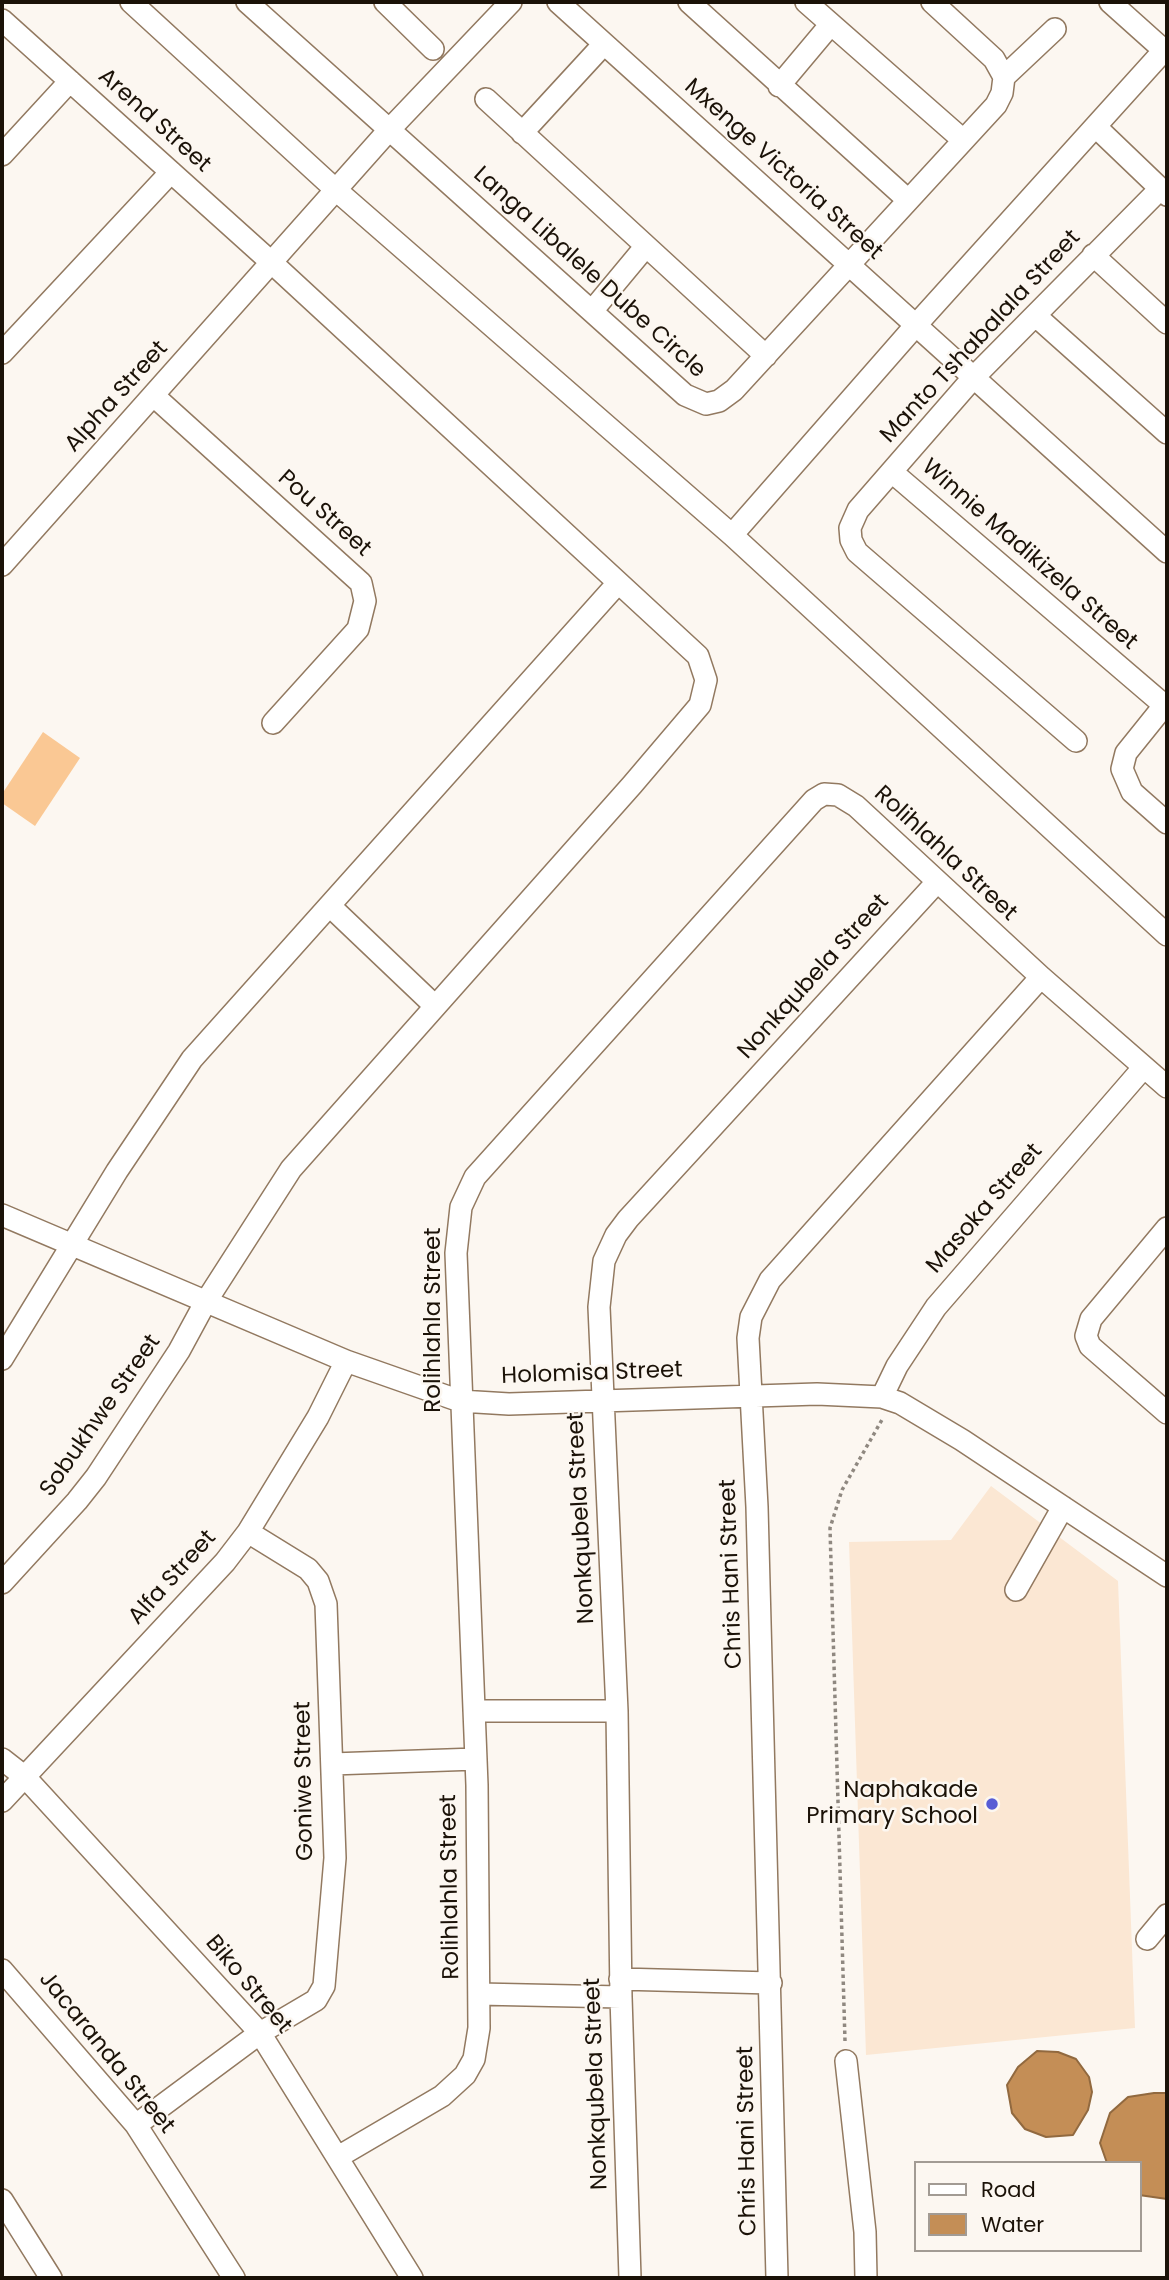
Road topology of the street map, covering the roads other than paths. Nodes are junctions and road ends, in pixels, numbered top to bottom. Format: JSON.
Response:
{"nodes":[{"id":1,"x":131,"y":2,"type":"edge"},
{"id":2,"x":247,"y":2,"type":"edge"},
{"id":3,"x":385,"y":2,"type":"edge"},
{"id":4,"x":511,"y":2,"type":"edge"},
{"id":5,"x":558,"y":2,"type":"edge"},
{"id":6,"x":689,"y":2,"type":"edge"},
{"id":7,"x":806,"y":2,"type":"edge"},
{"id":8,"x":932,"y":2,"type":"edge"},
{"id":9,"x":1110,"y":2,"type":"edge"},
{"id":10,"x":956,"y":10,"type":"edge"},
{"id":11,"x":2,"y":20,"type":"edge"},
{"id":12,"x":831,"y":24,"type":"junction"},
{"id":13,"x":1055,"y":29,"type":"dead end"},
{"id":14,"x":603,"y":45,"type":"junction"},
{"id":15,"x":433,"y":49,"type":"dead end"},
{"id":16,"x":1166,"y":50,"type":"edge"},
{"id":17,"x":1004,"y":77,"type":"junction"},
{"id":18,"x":70,"y":81,"type":"junction"},
{"id":19,"x":779,"y":86,"type":"junction"},
{"id":20,"x":486,"y":100,"type":"dead end"},
{"id":21,"x":1096,"y":127,"type":"junction"},
{"id":22,"x":388,"y":130,"type":"junction"},
{"id":23,"x":522,"y":133,"type":"junction"},
{"id":24,"x":963,"y":140,"type":"junction"},
{"id":25,"x":2,"y":155,"type":"edge"},
{"id":26,"x":171,"y":172,"type":"junction"},
{"id":27,"x":336,"y":190,"type":"junction"},
{"id":28,"x":1164,"y":192,"type":"edge"},
{"id":29,"x":908,"y":200,"type":"junction"},
{"id":30,"x":646,"y":246,"type":"junction"},
{"id":31,"x":1093,"y":255,"type":"junction"},
{"id":32,"x":271,"y":262,"type":"junction"},
{"id":33,"x":850,"y":265,"type":"junction"},
{"id":34,"x":592,"y":311,"type":"junction"},
{"id":35,"x":1037,"y":317,"type":"junction"},
{"id":36,"x":1167,"y":323,"type":"edge"},
{"id":37,"x":916,"y":325,"type":"junction"},
{"id":38,"x":2,"y":353,"type":"edge"},
{"id":39,"x":766,"y":356,"type":"junction"},
{"id":40,"x":973,"y":378,"type":"junction"},
{"id":41,"x":154,"y":396,"type":"junction"},
{"id":42,"x":1167,"y":433,"type":"edge"},
{"id":43,"x":892,"y":472,"type":"junction"},
{"id":44,"x":732,"y":535,"type":"junction"},
{"id":45,"x":1167,"y":552,"type":"edge"},
{"id":46,"x":2,"y":565,"type":"edge"},
{"id":47,"x":618,"y":583,"type":"junction"},
{"id":48,"x":1166,"y":704,"type":"edge"},
{"id":49,"x":273,"y":723,"type":"dead end"},
{"id":50,"x":1076,"y":741,"type":"dead end"},
{"id":51,"x":1167,"y":823,"type":"edge"},
{"id":52,"x":937,"y":882,"type":"junction"},
{"id":53,"x":331,"y":907,"type":"junction"},
{"id":54,"x":1167,"y":935,"type":"edge"},
{"id":55,"x":1041,"y":977,"type":"junction"},
{"id":56,"x":435,"y":1006,"type":"junction"},
{"id":57,"x":1144,"y":1067,"type":"junction"},
{"id":58,"x":1167,"y":1087,"type":"edge"},
{"id":59,"x":2,"y":1215,"type":"edge"},
{"id":60,"x":1164,"y":1238,"type":"edge"},
{"id":61,"x":73,"y":1246,"type":"junction"},
{"id":62,"x":205,"y":1303,"type":"junction"},
{"id":63,"x":2,"y":1359,"type":"edge"},
{"id":64,"x":346,"y":1361,"type":"junction"},
{"id":65,"x":752,"y":1396,"type":"junction"},
{"id":66,"x":887,"y":1399,"type":"junction"},
{"id":67,"x":603,"y":1400,"type":"junction"},
{"id":68,"x":460,"y":1401,"type":"junction"},
{"id":69,"x":1167,"y":1413,"type":"edge"},
{"id":70,"x":1063,"y":1507,"type":"junction"},
{"id":71,"x":248,"y":1532,"type":"junction"},
{"id":72,"x":1167,"y":1576,"type":"edge"},
{"id":73,"x":2,"y":1583,"type":"edge"},
{"id":74,"x":1016,"y":1590,"type":"dead end"},
{"id":75,"x":474,"y":1711,"type":"junction"},
{"id":76,"x":617,"y":1711,"type":"junction"},
{"id":77,"x":2,"y":1759,"type":"edge"},
{"id":78,"x":476,"y":1759,"type":"junction"},
{"id":79,"x":332,"y":1764,"type":"junction"},
{"id":80,"x":25,"y":1777,"type":"junction"},
{"id":81,"x":2,"y":1801,"type":"edge"},
{"id":82,"x":1167,"y":1915,"type":"edge"},
{"id":83,"x":1147,"y":1939,"type":"dead end"},
{"id":84,"x":2,"y":1970,"type":"edge"},
{"id":85,"x":771,"y":1983,"type":"junction"},
{"id":86,"x":620,"y":1988,"type":"junction"},
{"id":87,"x":479,"y":1994,"type":"junction"},
{"id":88,"x":260,"y":2033,"type":"junction"},
{"id":89,"x":846,"y":2061,"type":"road end"},
{"id":90,"x":136,"y":2125,"type":"junction"},
{"id":91,"x":338,"y":2157,"type":"junction"},
{"id":92,"x":2,"y":2200,"type":"edge"},
{"id":93,"x":51,"y":2278,"type":"edge"},
{"id":94,"x":234,"y":2278,"type":"edge"},
{"id":95,"x":412,"y":2278,"type":"edge"},
{"id":96,"x":630,"y":2278,"type":"edge"},
{"id":97,"x":777,"y":2278,"type":"edge"},
{"id":98,"x":866,"y":2278,"type":"edge"}],
"edges":[{"from":1,"to":27,"type":"street"},
{"from":2,"to":22,"type":"street","name":"Langa Libalele Dube Circle"},
{"from":3,"to":15,"type":"street"},
{"from":4,"to":22,"type":"street","name":"Alpha Street"},
{"from":5,"to":14,"type":"street","name":"Mxenge Victoria Street"},
{"from":6,"to":19,"type":"street"},
{"from":7,"to":12,"type":"street"},
{"from":8,"to":10,"type":"street"},
{"from":9,"to":16,"type":"street"},
{"from":10,"to":17,"type":"street"},
{"from":11,"to":18,"type":"street","name":"Arend Street"},
{"from":12,"to":19,"type":"street"},
{"from":12,"to":24,"type":"street"},
{"from":13,"to":17,"type":"street"},
{"from":14,"to":23,"type":"street"},
{"from":14,"to":33,"type":"street","name":"Mxenge Victoria Street"},
{"from":16,"to":21,"type":"street"},
{"from":17,"to":24,"type":"street","name":"Langa Libalele Dube Circle"},
{"from":18,"to":25,"type":"street"},
{"from":18,"to":26,"type":"street","name":"Arend Street"},
{"from":19,"to":29,"type":"street"},
{"from":20,"to":23,"type":"street"},
{"from":21,"to":28,"type":"street"},
{"from":21,"to":37,"type":"street"},
{"from":22,"to":27,"type":"street","name":"Alpha Street"},
{"from":22,"to":34,"type":"street","name":"Langa Libalele Dube Circle"},
{"from":23,"to":30,"type":"street"},
{"from":24,"to":29,"type":"street","name":"Langa Libalele Dube Circle"},
{"from":26,"to":32,"type":"street","name":"Arend Street"},
{"from":26,"to":38,"type":"street"},
{"from":27,"to":32,"type":"street","name":"Alpha Street"},
{"from":27,"to":44,"type":"street"},
{"from":28,"to":31,"type":"street","name":"Manto Tshabalala Street"},
{"from":29,"to":33,"type":"street","name":"Langa Libalele Dube Circle"},
{"from":30,"to":34,"type":"street"},
{"from":30,"to":39,"type":"street"},
{"from":31,"to":35,"type":"street","name":"Manto Tshabalala Street"},
{"from":31,"to":36,"type":"street"},
{"from":32,"to":41,"type":"street","name":"Alpha Street"},
{"from":32,"to":47,"type":"street","name":"Arend Street"},
{"from":33,"to":37,"type":"street","name":"Mxenge Victoria Street"},
{"from":33,"to":39,"type":"street","name":"Langa Libalele Dube Circle"},
{"from":34,"to":39,"type":"street","name":"Langa Libalele Dube Circle"},
{"from":35,"to":40,"type":"street","name":"Manto Tshabalala Street"},
{"from":35,"to":42,"type":"street"},
{"from":37,"to":40,"type":"street","name":"Mxenge Victoria Street"},
{"from":37,"to":44,"type":"street"},
{"from":40,"to":43,"type":"street","name":"Manto Tshabalala Street"},
{"from":40,"to":45,"type":"street","name":"Mxenge Victoria Street"},
{"from":41,"to":46,"type":"street","name":"Alpha Street"},
{"from":41,"to":49,"type":"street","name":"Pou Street"},
{"from":43,"to":48,"type":"street","name":"Winnie Madikizela Street"},
{"from":43,"to":50,"type":"street","name":"Manto Tshabalala Street"},
{"from":44,"to":54,"type":"street"},
{"from":47,"to":53,"type":"street"},
{"from":47,"to":56,"type":"street","name":"Sobukhwe Street"},
{"from":48,"to":51,"type":"street"},
{"from":52,"to":55,"type":"street","name":"Rolihlahla Street"},
{"from":52,"to":67,"type":"street","name":"Nonkqubela Street"},
{"from":52,"to":68,"type":"street","name":"Rolihlahla Street"},
{"from":53,"to":56,"type":"street"},
{"from":53,"to":61,"type":"street"},
{"from":55,"to":57,"type":"street","name":"Rolihlahla Street"},
{"from":55,"to":65,"type":"street","name":"Chris Hani Street"},
{"from":56,"to":62,"type":"street","name":"Sobukhwe Street"},
{"from":57,"to":58,"type":"street","name":"Rolihlahla Street"},
{"from":57,"to":66,"type":"street","name":"Masoka Street"},
{"from":59,"to":61,"type":"street","name":"Holomisa Street"},
{"from":60,"to":69,"type":"street"},
{"from":61,"to":62,"type":"street","name":"Holomisa Street"},
{"from":61,"to":63,"type":"street"},
{"from":62,"to":64,"type":"street","name":"Holomisa Street"},
{"from":62,"to":73,"type":"street","name":"Sobukhwe Street"},
{"from":64,"to":68,"type":"street","name":"Holomisa Street"},
{"from":64,"to":71,"type":"street","name":"Alfa Street"},
{"from":65,"to":66,"type":"street","name":"Holomisa Street"},
{"from":65,"to":67,"type":"street","name":"Holomisa Street"},
{"from":65,"to":85,"type":"street","name":"Chris Hani Street"},
{"from":66,"to":70,"type":"street","name":"Holomisa Street"},
{"from":67,"to":68,"type":"street","name":"Holomisa Street"},
{"from":67,"to":76,"type":"street","name":"Nonkqubela Street"},
{"from":68,"to":75,"type":"street","name":"Rolihlahla Street"},
{"from":70,"to":72,"type":"street","name":"Holomisa Street"},
{"from":70,"to":74,"type":"street"},
{"from":71,"to":79,"type":"street","name":"Goniwe Street"},
{"from":71,"to":80,"type":"street","name":"Alfa Street"},
{"from":75,"to":76,"type":"street"},
{"from":75,"to":78,"type":"street","name":"Rolihlahla Street"},
{"from":76,"to":86,"type":"street","name":"Nonkqubela Street"},
{"from":77,"to":80,"type":"street","name":"Biko Street"},
{"from":78,"to":79,"type":"street"},
{"from":78,"to":87,"type":"street","name":"Rolihlahla Street"},
{"from":79,"to":88,"type":"street","name":"Goniwe Street"},
{"from":80,"to":81,"type":"street","name":"Alfa Street"},
{"from":80,"to":88,"type":"street","name":"Biko Street"},
{"from":82,"to":83,"type":"street"},
{"from":84,"to":90,"type":"street","name":"Jacaranda Street"},
{"from":85,"to":86,"type":"street"},
{"from":85,"to":97,"type":"street","name":"Chris Hani Street"},
{"from":86,"to":87,"type":"street"},
{"from":86,"to":96,"type":"street","name":"Nonkqubela Street"},
{"from":87,"to":91,"type":"street","name":"Rolihlahla Street"},
{"from":88,"to":90,"type":"street","name":"Goniwe Street"},
{"from":88,"to":91,"type":"street","name":"Biko Street"},
{"from":89,"to":98,"type":"street"},
{"from":90,"to":94,"type":"street","name":"Jacaranda Street"},
{"from":91,"to":95,"type":"street","name":"Biko Street"},
{"from":92,"to":93,"type":"street"}]}
